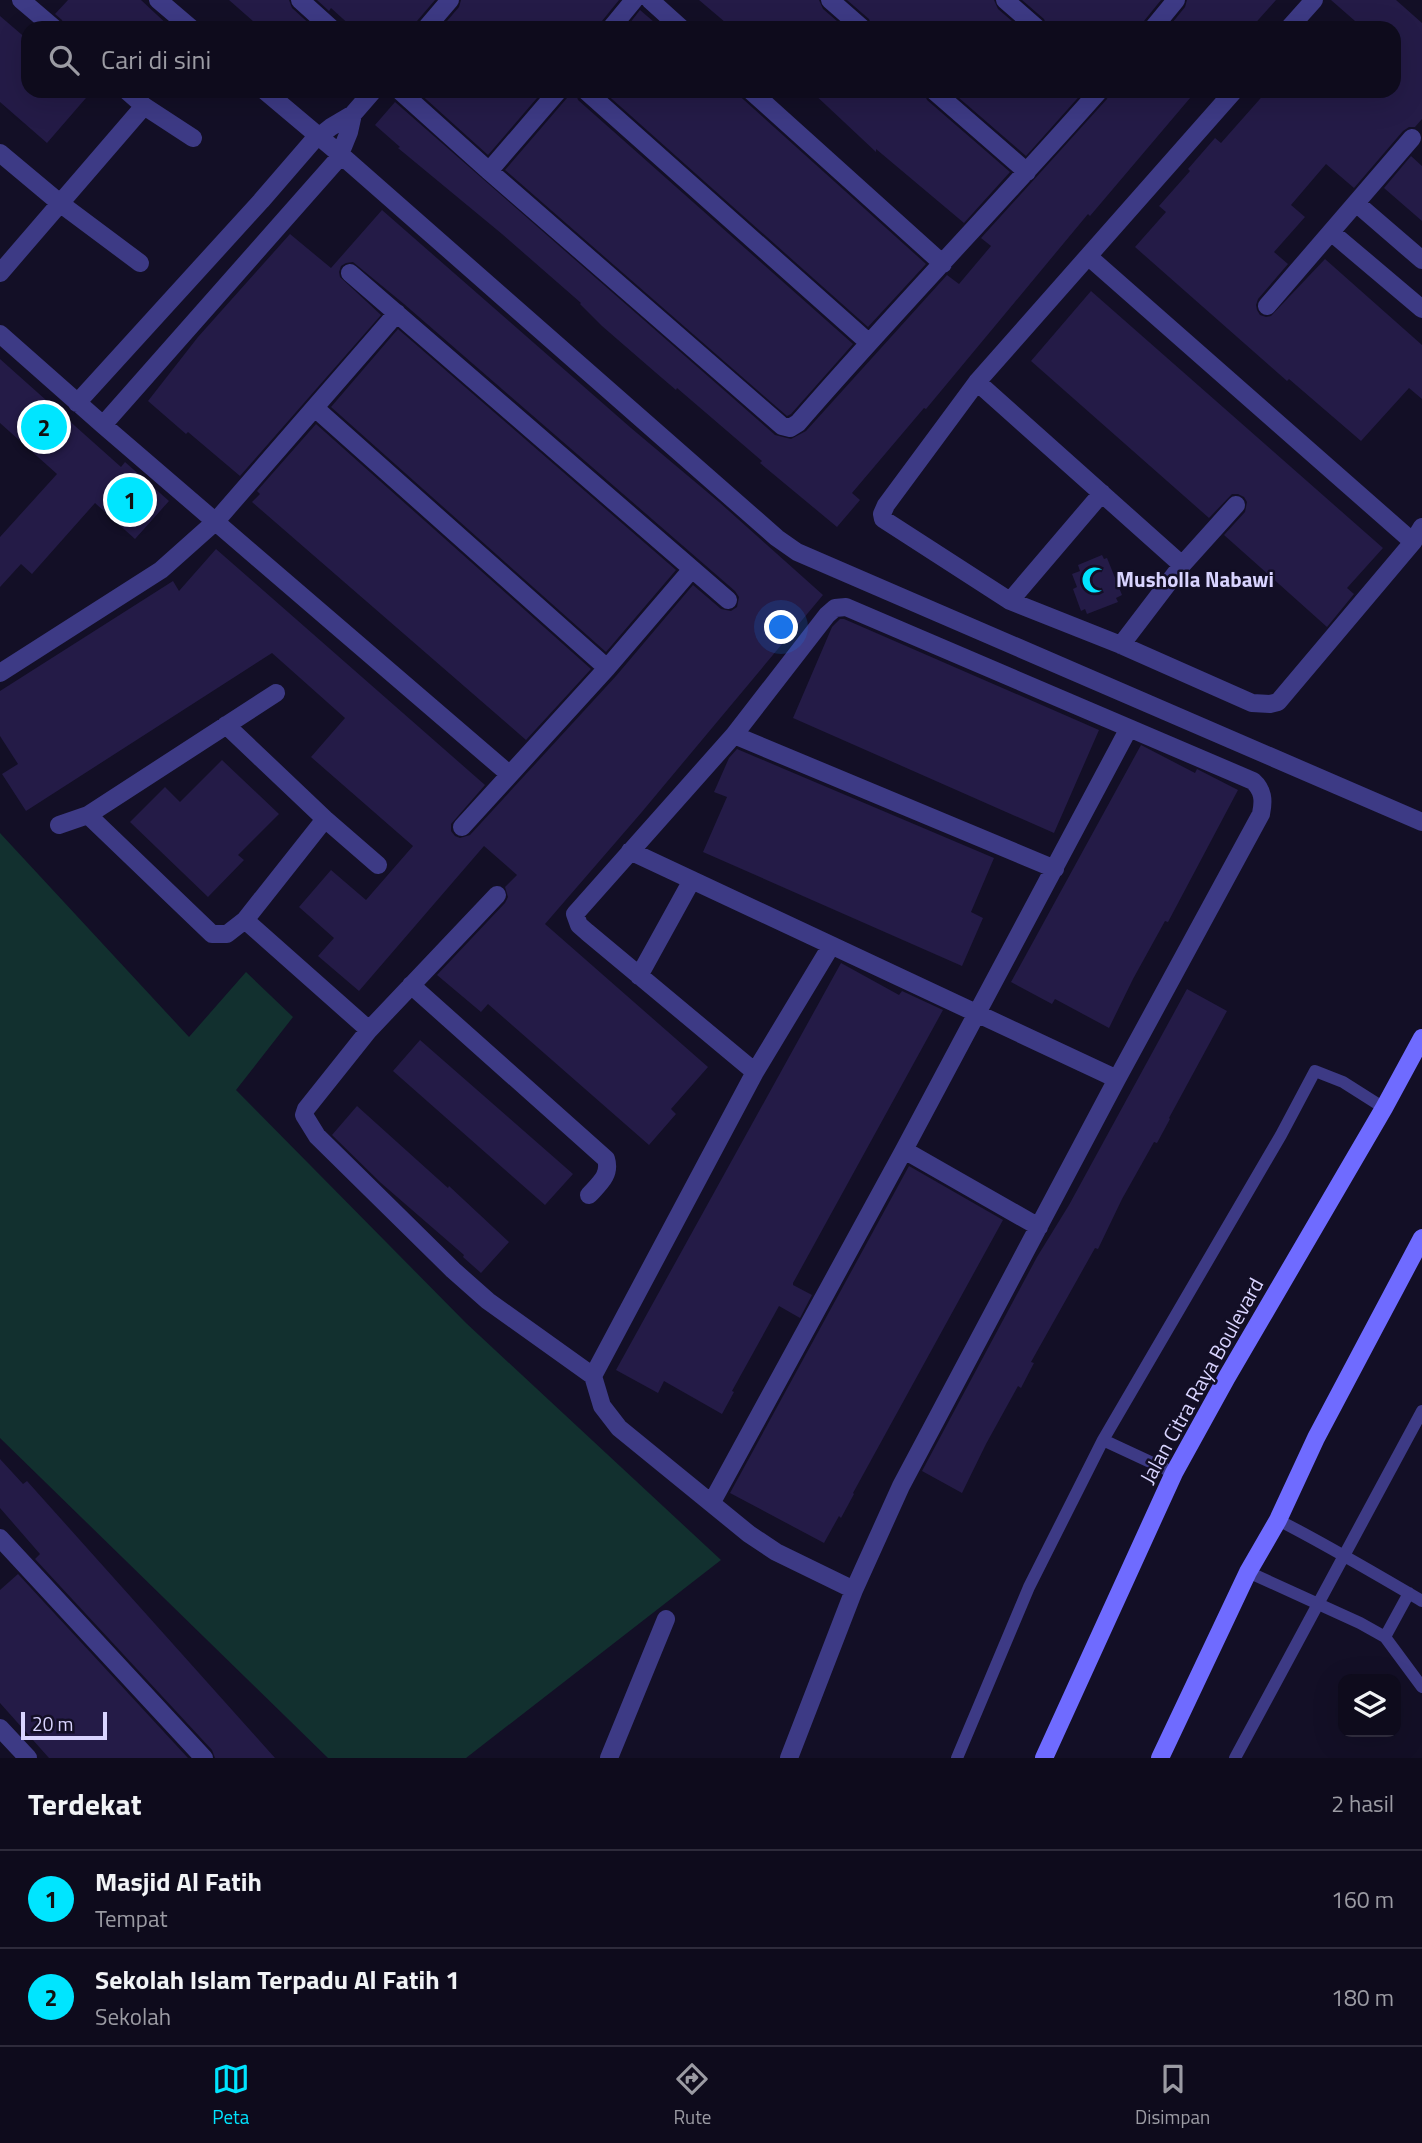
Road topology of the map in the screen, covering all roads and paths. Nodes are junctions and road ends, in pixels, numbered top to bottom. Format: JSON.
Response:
{"nodes":[{"id":1,"x":21,"y":0,"type":"edge"},
{"id":2,"x":158,"y":0,"type":"edge"},
{"id":3,"x":300,"y":0,"type":"edge"},
{"id":4,"x":450,"y":0,"type":"edge"},
{"id":5,"x":634,"y":0,"type":"edge"},
{"id":6,"x":650,"y":0,"type":"edge"},
{"id":7,"x":830,"y":0,"type":"edge"},
{"id":8,"x":1005,"y":0,"type":"edge"},
{"id":9,"x":1177,"y":0,"type":"edge"},
{"id":10,"x":1314,"y":0,"type":"edge"},
{"id":11,"x":46,"y":21,"type":"edge"},
{"id":12,"x":183,"y":21,"type":"edge"},
{"id":13,"x":323,"y":21,"type":"edge"},
{"id":14,"x":432,"y":21,"type":"edge"},
{"id":15,"x":617,"y":21,"type":"edge"},
{"id":16,"x":673,"y":21,"type":"edge"},
{"id":17,"x":854,"y":21,"type":"edge"},
{"id":18,"x":1029,"y":21,"type":"edge"},
{"id":19,"x":1159,"y":21,"type":"edge"},
{"id":20,"x":1295,"y":21,"type":"edge"},
{"id":21,"x":135,"y":98,"type":"edge"},
{"id":22,"x":273,"y":98,"type":"edge"},
{"id":23,"x":367,"y":98,"type":"edge"},
{"id":24,"x":408,"y":98,"type":"edge"},
{"id":25,"x":552,"y":98,"type":"edge"},
{"id":26,"x":594,"y":98,"type":"edge"},
{"id":27,"x":759,"y":98,"type":"edge"},
{"id":28,"x":942,"y":98,"type":"edge"},
{"id":29,"x":1093,"y":98,"type":"edge"},
{"id":30,"x":1228,"y":98,"type":"edge"},
{"id":31,"x":144,"y":106,"type":"junction"},
{"id":32,"x":353,"y":114,"type":"junction"},
{"id":33,"x":318,"y":136,"type":"junction"},
{"id":34,"x":193,"y":138,"type":"dead end"},
{"id":35,"x":1412,"y":138,"type":"dead end"},
{"id":36,"x":0,"y":153,"type":"edge"},
{"id":37,"x":341,"y":155,"type":"junction"},
{"id":38,"x":489,"y":171,"type":"junction"},
{"id":39,"x":1027,"y":172,"type":"junction"},
{"id":40,"x":261,"y":201,"type":"junction"},
{"id":41,"x":1356,"y":203,"type":"junction"},
{"id":42,"x":61,"y":204,"type":"junction"},
{"id":43,"x":284,"y":219,"type":"junction"},
{"id":44,"x":1331,"y":232,"type":"junction"},
{"id":45,"x":1089,"y":257,"type":"junction"},
{"id":46,"x":1422,"y":260,"type":"edge"},
{"id":47,"x":140,"y":263,"type":"dead end"},
{"id":48,"x":943,"y":264,"type":"junction"},
{"id":49,"x":349,"y":273,"type":"dead end"},
{"id":50,"x":0,"y":274,"type":"edge"},
{"id":51,"x":1267,"y":306,"type":"dead end"},
{"id":52,"x":1422,"y":309,"type":"edge"},
{"id":53,"x":397,"y":313,"type":"junction"},
{"id":54,"x":0,"y":334,"type":"edge"},
{"id":55,"x":868,"y":342,"type":"junction"},
{"id":56,"x":977,"y":383,"type":"junction"},
{"id":57,"x":77,"y":403,"type":"junction"},
{"id":58,"x":315,"y":408,"type":"junction"},
{"id":59,"x":103,"y":425,"type":"junction"},
{"id":60,"x":1102,"y":493,"type":"junction"},
{"id":61,"x":1236,"y":505,"type":"dead end"},
{"id":62,"x":216,"y":521,"type":"junction"},
{"id":63,"x":1418,"y":535,"type":"edge"},
{"id":64,"x":1182,"y":565,"type":"junction"},
{"id":65,"x":692,"y":569,"type":"junction"},
{"id":66,"x":728,"y":600,"type":"dead end"},
{"id":67,"x":1010,"y":600,"type":"junction"},
{"id":68,"x":1121,"y":646,"type":"junction"},
{"id":69,"x":607,"y":668,"type":"junction"},
{"id":70,"x":0,"y":673,"type":"edge"},
{"id":71,"x":276,"y":693,"type":"dead end"},
{"id":72,"x":226,"y":725,"type":"junction"},
{"id":73,"x":1129,"y":728,"type":"junction"},
{"id":74,"x":734,"y":735,"type":"junction"},
{"id":75,"x":509,"y":774,"type":"junction"},
{"id":76,"x":88,"y":815,"type":"junction"},
{"id":77,"x":325,"y":819,"type":"junction"},
{"id":78,"x":1422,"y":822,"type":"edge"},
{"id":79,"x":59,"y":825,"type":"dead end"},
{"id":80,"x":462,"y":827,"type":"dead end"},
{"id":81,"x":630,"y":851,"type":"junction"},
{"id":82,"x":378,"y":864,"type":"dead end"},
{"id":83,"x":1055,"y":869,"type":"junction"},
{"id":84,"x":692,"y":880,"type":"junction"},
{"id":85,"x":497,"y":895,"type":"dead end"},
{"id":86,"x":245,"y":920,"type":"junction"},
{"id":87,"x":831,"y":946,"type":"junction"},
{"id":88,"x":639,"y":976,"type":"junction"},
{"id":89,"x":411,"y":985,"type":"junction"},
{"id":90,"x":976,"y":1012,"type":"junction"},
{"id":91,"x":369,"y":1030,"type":"junction"},
{"id":92,"x":1422,"y":1038,"type":"edge"},
{"id":93,"x":755,"y":1072,"type":"junction"},
{"id":94,"x":1117,"y":1079,"type":"junction"},
{"id":95,"x":1384,"y":1108,"type":"junction"},
{"id":96,"x":904,"y":1150,"type":"junction"},
{"id":97,"x":589,"y":1195,"type":"dead end"},
{"id":98,"x":1039,"y":1227,"type":"junction"},
{"id":99,"x":1422,"y":1238,"type":"edge"},
{"id":100,"x":593,"y":1376,"type":"junction"},
{"id":101,"x":1422,"y":1410,"type":"edge"},
{"id":102,"x":1103,"y":1440,"type":"junction"},
{"id":103,"x":1174,"y":1473,"type":"junction"},
{"id":104,"x":712,"y":1502,"type":"junction"},
{"id":105,"x":1278,"y":1520,"type":"junction"},
{"id":106,"x":0,"y":1538,"type":"edge"},
{"id":107,"x":1345,"y":1555,"type":"junction"},
{"id":108,"x":1248,"y":1572,"type":"junction"},
{"id":109,"x":853,"y":1590,"type":"junction"},
{"id":110,"x":1409,"y":1593,"type":"junction"},
{"id":111,"x":1422,"y":1601,"type":"edge"},
{"id":112,"x":1319,"y":1604,"type":"junction"},
{"id":113,"x":666,"y":1619,"type":"dead end"},
{"id":114,"x":1385,"y":1637,"type":"junction"},
{"id":115,"x":1422,"y":1686,"type":"edge"},
{"id":116,"x":0,"y":1728,"type":"edge"},
{"id":117,"x":28,"y":1758,"type":"edge"},
{"id":118,"x":204,"y":1758,"type":"edge"},
{"id":119,"x":609,"y":1758,"type":"edge"},
{"id":120,"x":789,"y":1758,"type":"edge"},
{"id":121,"x":957,"y":1758,"type":"edge"},
{"id":122,"x":1044,"y":1758,"type":"edge"},
{"id":123,"x":1160,"y":1758,"type":"edge"},
{"id":124,"x":1235,"y":1758,"type":"edge"}],
"edges":[{"from":1,"to":11,"type":"street"},
{"from":2,"to":12,"type":"street"},
{"from":3,"to":13,"type":"street"},
{"from":4,"to":14,"type":"street"},
{"from":5,"to":15,"type":"street"},
{"from":6,"to":16,"type":"street"},
{"from":7,"to":17,"type":"street"},
{"from":8,"to":18,"type":"street"},
{"from":9,"to":19,"type":"street"},
{"from":10,"to":20,"type":"street"},
{"from":21,"to":31,"type":"street"},
{"from":22,"to":33,"type":"street"},
{"from":23,"to":32,"type":"street"},
{"from":24,"to":38,"type":"street"},
{"from":25,"to":38,"type":"street"},
{"from":26,"to":55,"type":"street"},
{"from":27,"to":48,"type":"street"},
{"from":28,"to":39,"type":"street"},
{"from":29,"to":39,"type":"street"},
{"from":30,"to":45,"type":"street"},
{"from":31,"to":34,"type":"street"},
{"from":31,"to":42,"type":"street"},
{"from":32,"to":33,"type":"street"},
{"from":32,"to":37,"type":"street"},
{"from":33,"to":37,"type":"street"},
{"from":33,"to":40,"type":"street"},
{"from":35,"to":41,"type":"street"},
{"from":36,"to":42,"type":"street"},
{"from":37,"to":43,"type":"street"},
{"from":37,"to":78,"type":"street"},
{"from":38,"to":55,"type":"street"},
{"from":39,"to":48,"type":"street"},
{"from":40,"to":43,"type":"street"},
{"from":40,"to":57,"type":"street"},
{"from":41,"to":44,"type":"street"},
{"from":41,"to":46,"type":"street"},
{"from":42,"to":47,"type":"street"},
{"from":42,"to":50,"type":"street"},
{"from":43,"to":59,"type":"street"},
{"from":44,"to":51,"type":"street"},
{"from":44,"to":52,"type":"street"},
{"from":45,"to":56,"type":"street"},
{"from":45,"to":63,"type":"street"},
{"from":48,"to":55,"type":"street"},
{"from":49,"to":53,"type":"street"},
{"from":53,"to":58,"type":"street"},
{"from":53,"to":65,"type":"street"},
{"from":54,"to":57,"type":"street"},
{"from":56,"to":60,"type":"street"},
{"from":56,"to":67,"type":"street"},
{"from":57,"to":59,"type":"street"},
{"from":58,"to":62,"type":"street"},
{"from":58,"to":69,"type":"street"},
{"from":59,"to":62,"type":"street"},
{"from":60,"to":64,"type":"street"},
{"from":60,"to":67,"type":"street"},
{"from":61,"to":64,"type":"street"},
{"from":62,"to":70,"type":"street"},
{"from":62,"to":75,"type":"street"},
{"from":63,"to":68,"type":"street"},
{"from":64,"to":68,"type":"street"},
{"from":65,"to":66,"type":"street"},
{"from":65,"to":69,"type":"street"},
{"from":67,"to":68,"type":"street"},
{"from":69,"to":75,"type":"street"},
{"from":71,"to":72,"type":"street"},
{"from":72,"to":76,"type":"street"},
{"from":72,"to":77,"type":"street"},
{"from":73,"to":74,"type":"street"},
{"from":73,"to":83,"type":"street"},
{"from":73,"to":94,"type":"street"},
{"from":74,"to":81,"type":"street"},
{"from":74,"to":83,"type":"street"},
{"from":75,"to":80,"type":"street"},
{"from":76,"to":79,"type":"street"},
{"from":76,"to":86,"type":"street"},
{"from":77,"to":82,"type":"street"},
{"from":77,"to":86,"type":"street"},
{"from":81,"to":84,"type":"street"},
{"from":81,"to":88,"type":"street"},
{"from":83,"to":90,"type":"street"},
{"from":84,"to":87,"type":"street"},
{"from":84,"to":88,"type":"street"},
{"from":85,"to":89,"type":"street"},
{"from":86,"to":91,"type":"street"},
{"from":87,"to":90,"type":"street"},
{"from":87,"to":93,"type":"street"},
{"from":88,"to":93,"type":"street"},
{"from":89,"to":91,"type":"street"},
{"from":89,"to":97,"type":"street"},
{"from":90,"to":94,"type":"street"},
{"from":90,"to":96,"type":"street"},
{"from":91,"to":100,"type":"street"},
{"from":92,"to":95,"type":"main road","name":"Jalan Citra Raya Boulevard"},
{"from":93,"to":100,"type":"street"},
{"from":94,"to":98,"type":"street"},
{"from":95,"to":102,"type":"lane"},
{"from":95,"to":103,"type":"main road","name":"Jalan Citra Raya Boulevard"},
{"from":96,"to":98,"type":"street"},
{"from":96,"to":104,"type":"street"},
{"from":98,"to":109,"type":"street"},
{"from":99,"to":105,"type":"main road"},
{"from":100,"to":104,"type":"street"},
{"from":101,"to":107,"type":"lane"},
{"from":102,"to":103,"type":"lane"},
{"from":102,"to":121,"type":"lane"},
{"from":103,"to":122,"type":"main road","name":"Jalan Citra Raya Boulevard"},
{"from":104,"to":109,"type":"street"},
{"from":105,"to":107,"type":"lane"},
{"from":105,"to":108,"type":"main road"},
{"from":106,"to":118,"type":"street"},
{"from":107,"to":110,"type":"lane"},
{"from":107,"to":112,"type":"lane"},
{"from":108,"to":112,"type":"lane"},
{"from":108,"to":123,"type":"main road"},
{"from":109,"to":120,"type":"street"},
{"from":110,"to":111,"type":"lane"},
{"from":110,"to":114,"type":"lane"},
{"from":112,"to":114,"type":"lane"},
{"from":112,"to":124,"type":"lane"},
{"from":113,"to":119,"type":"street"},
{"from":114,"to":115,"type":"lane"},
{"from":116,"to":117,"type":"street"}]}
